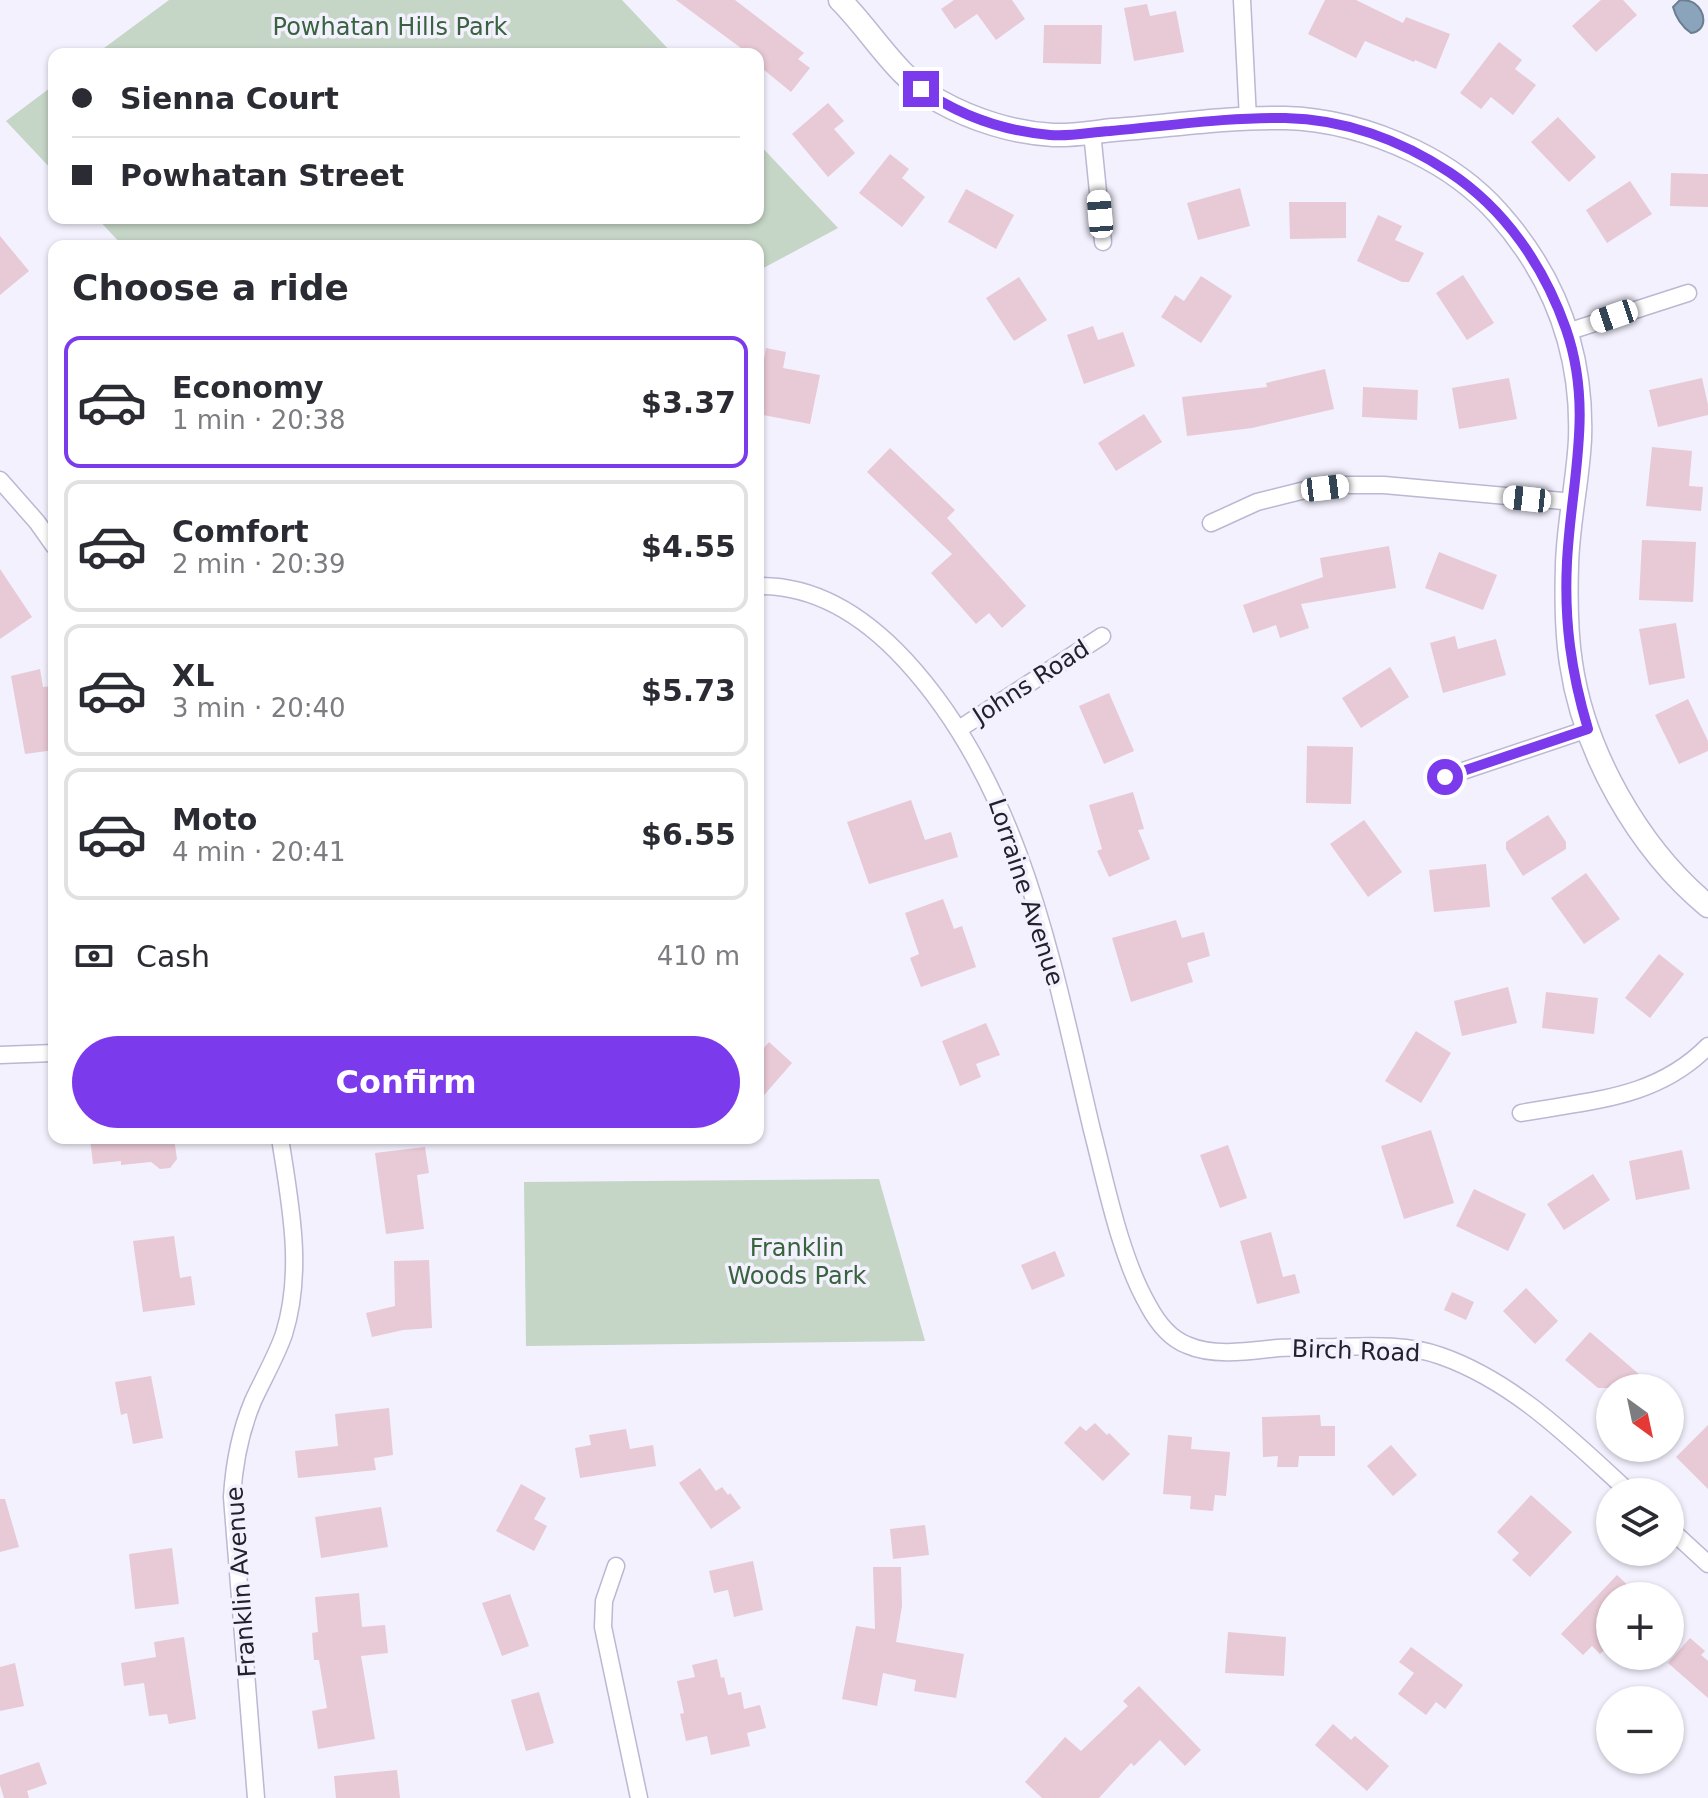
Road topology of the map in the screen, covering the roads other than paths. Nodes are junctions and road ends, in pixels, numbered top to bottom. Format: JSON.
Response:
{"nodes":[{"id":1,"x":840,"y":0,"type":"edge"},
{"id":2,"x":1242,"y":0,"type":"edge"},
{"id":3,"x":1248,"y":119,"type":"junction"},
{"id":4,"x":1092,"y":132,"type":"junction"},
{"id":5,"x":1103,"y":242,"type":"dead end"},
{"id":6,"x":1688,"y":293,"type":"dead end"},
{"id":7,"x":1567,"y":332,"type":"junction"},
{"id":8,"x":0,"y":480,"type":"edge"},
{"id":9,"x":1574,"y":502,"type":"junction"},
{"id":10,"x":1211,"y":523,"type":"dead end"},
{"id":11,"x":48,"y":538,"type":"edge"},
{"id":12,"x":764,"y":587,"type":"edge"},
{"id":13,"x":1102,"y":636,"type":"dead end"},
{"id":14,"x":959,"y":729,"type":"junction"},
{"id":15,"x":1588,"y":729,"type":"junction"},
{"id":16,"x":1445,"y":777,"type":"dead end"},
{"id":17,"x":1708,"y":906,"type":"edge"},
{"id":18,"x":1708,"y":1046,"type":"edge"},
{"id":19,"x":48,"y":1053,"type":"edge"},
{"id":20,"x":0,"y":1055,"type":"edge"},
{"id":21,"x":1521,"y":1113,"type":"dead end"},
{"id":22,"x":281,"y":1144,"type":"edge"},
{"id":23,"x":1149,"y":1308,"type":"joint"},
{"id":24,"x":1613,"y":1478,"type":"edge"},
{"id":25,"x":1684,"y":1542,"type":"edge"},
{"id":26,"x":1708,"y":1564,"type":"edge"},
{"id":27,"x":616,"y":1566,"type":"dead end"},
{"id":28,"x":256,"y":1798,"type":"edge"},
{"id":29,"x":639,"y":1798,"type":"edge"}],
"edges":[{"from":1,"to":4,"type":"street"},
{"from":2,"to":3,"type":"street"},
{"from":3,"to":4,"type":"street"},
{"from":3,"to":7,"type":"street"},
{"from":4,"to":5,"type":"street"},
{"from":6,"to":7,"type":"street"},
{"from":7,"to":9,"type":"street"},
{"from":8,"to":11,"type":"street"},
{"from":9,"to":10,"type":"street"},
{"from":9,"to":15,"type":"street"},
{"from":12,"to":14,"type":"street","name":"Lorraine Avenue"},
{"from":13,"to":14,"type":"street","name":"Johns Road"},
{"from":14,"to":23,"type":"street","name":"Lorraine Avenue"},
{"from":15,"to":16,"type":"street"},
{"from":15,"to":17,"type":"street"},
{"from":18,"to":21,"type":"street"},
{"from":19,"to":20,"type":"street"},
{"from":22,"to":28,"type":"street","name":"Franklin Avenue"},
{"from":23,"to":24,"type":"street","name":"Birch Road"},
{"from":25,"to":26,"type":"street"},
{"from":27,"to":29,"type":"street"}]}
